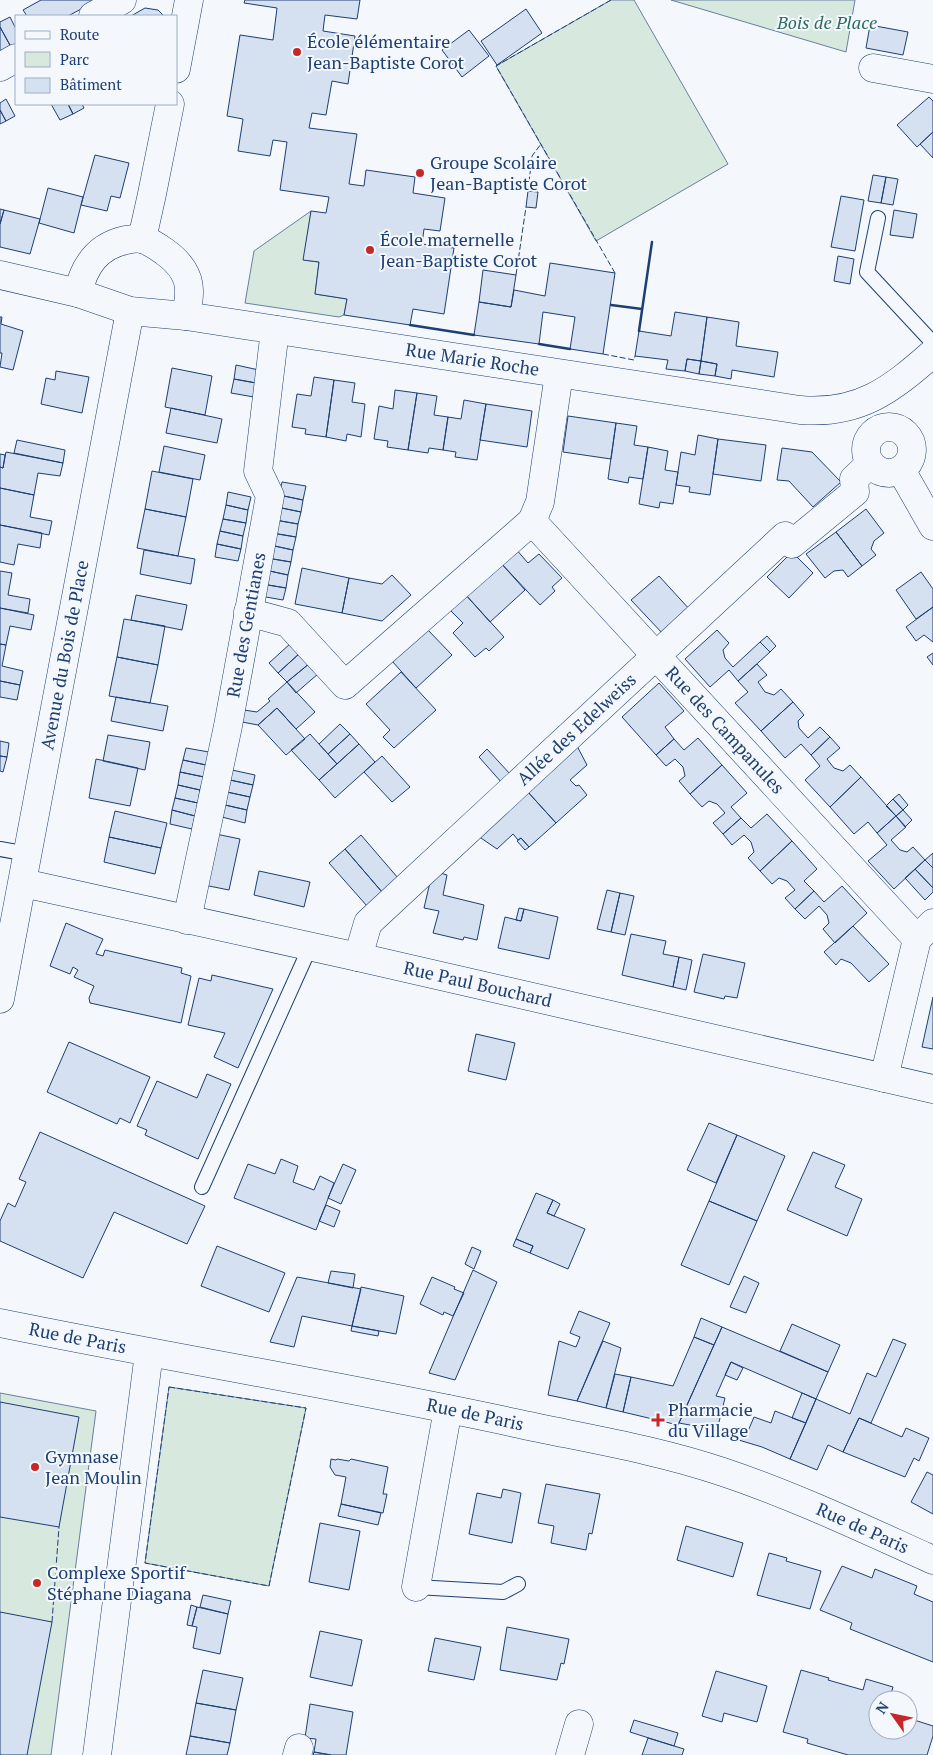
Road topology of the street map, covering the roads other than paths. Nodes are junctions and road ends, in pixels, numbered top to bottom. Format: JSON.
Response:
{"nodes":[{"id":1,"x":122,"y":0,"type":"edge"},
{"id":2,"x":189,"y":0,"type":"edge"},
{"id":3,"x":94,"y":15,"type":"edge"},
{"id":4,"x":178,"y":58,"type":"edge"},
{"id":5,"x":15,"y":59,"type":"edge"},
{"id":6,"x":0,"y":67,"type":"edge"},
{"id":7,"x":873,"y":68,"type":"dead end"},
{"id":8,"x":933,"y":79,"type":"edge"},
{"id":9,"x":170,"y":105,"type":"edge"},
{"id":10,"x":878,"y":218,"type":"dead end"},
{"id":11,"x":142,"y":239,"type":"junction"},
{"id":12,"x":0,"y":275,"type":"edge"},
{"id":13,"x":78,"y":293,"type":"junction"},
{"id":14,"x":130,"y":311,"type":"junction"},
{"id":15,"x":186,"y":316,"type":"junction"},
{"id":16,"x":275,"y":330,"type":"junction"},
{"id":17,"x":933,"y":342,"type":"edge"},
{"id":18,"x":933,"y":353,"type":"edge"},
{"id":19,"x":559,"y":374,"type":"junction"},
{"id":20,"x":861,"y":404,"type":"junction"},
{"id":21,"x":877,"y":430,"type":"junction"},
{"id":22,"x":915,"y":462,"type":"edge"},
{"id":23,"x":870,"y":464,"type":"junction"},
{"id":24,"x":532,"y":521,"type":"junction"},
{"id":25,"x":933,"y":526,"type":"edge"},
{"id":26,"x":248,"y":612,"type":"junction"},
{"id":27,"x":656,"y":656,"type":"junction"},
{"id":28,"x":0,"y":849,"type":"edge"},
{"id":29,"x":28,"y":854,"type":"junction"},
{"id":30,"x":23,"y":883,"type":"junction"},
{"id":31,"x":187,"y":920,"type":"junction"},
{"id":32,"x":925,"y":931,"type":"edge"},
{"id":33,"x":310,"y":946,"type":"junction"},
{"id":34,"x":358,"y":957,"type":"junction"},
{"id":35,"x":0,"y":998,"type":"edge"},
{"id":36,"x":884,"y":1078,"type":"junction"},
{"id":37,"x":933,"y":1089,"type":"edge"},
{"id":38,"x":202,"y":1187,"type":"dead end"},
{"id":39,"x":0,"y":1323,"type":"edge"},
{"id":40,"x":149,"y":1353,"type":"junction"},
{"id":41,"x":448,"y":1409,"type":"junction"},
{"id":42,"x":933,"y":1560,"type":"edge"},
{"id":43,"x":518,"y":1584,"type":"dead end"},
{"id":44,"x":416,"y":1587,"type":"joint"},
{"id":45,"x":579,"y":1724,"type":"dead end"},
{"id":46,"x":97,"y":1755,"type":"edge"},
{"id":47,"x":570,"y":1755,"type":"edge"}],
"edges":[{"from":1,"to":3,"type":"street"},
{"from":2,"to":4,"type":"street"},
{"from":5,"to":6,"type":"street"},
{"from":7,"to":8,"type":"street"},
{"from":9,"to":11,"type":"street"},
{"from":10,"to":17,"type":"lane"},
{"from":11,"to":13,"type":"street"},
{"from":11,"to":15,"type":"street"},
{"from":12,"to":13,"type":"street","name":"Rue Marie Roche"},
{"from":13,"to":14,"type":"street","name":"Rue Marie Roche"},
{"from":14,"to":15,"type":"street","name":"Rue Marie Roche"},
{"from":14,"to":29,"type":"street","name":"Avenue du Bois de Place"},
{"from":15,"to":16,"type":"street","name":"Rue Marie Roche"},
{"from":16,"to":19,"type":"street","name":"Rue Marie Roche"},
{"from":16,"to":26,"type":"street","name":"Rue des Gentianes"},
{"from":18,"to":20,"type":"street","name":"Rue Marie Roche"},
{"from":19,"to":20,"type":"street","name":"Rue Marie Roche"},
{"from":19,"to":24,"type":"street"},
{"from":20,"to":21,"type":"street"},
{"from":21,"to":22,"type":"street"},
{"from":21,"to":23,"type":"street"},
{"from":22,"to":23,"type":"street"},
{"from":22,"to":25,"type":"street"},
{"from":23,"to":27,"type":"street","name":"Allée des Edelweiss"},
{"from":24,"to":26,"type":"street"},
{"from":24,"to":27,"type":"street","name":"Rue des Campanules"},
{"from":26,"to":31,"type":"street","name":"Rue des Gentianes"},
{"from":27,"to":32,"type":"street","name":"Rue des Campanules"},
{"from":27,"to":34,"type":"street","name":"Allée des Edelweiss"},
{"from":28,"to":29,"type":"lane"},
{"from":29,"to":30,"type":"street","name":"Avenue du Bois de Place"},
{"from":30,"to":31,"type":"street","name":"Rue Paul Bouchard"},
{"from":30,"to":35,"type":"street","name":"Avenue du Bois de Place"},
{"from":31,"to":33,"type":"street","name":"Rue Paul Bouchard"},
{"from":32,"to":36,"type":"street"},
{"from":33,"to":34,"type":"street","name":"Rue Paul Bouchard"},
{"from":33,"to":38,"type":"lane"},
{"from":34,"to":36,"type":"street","name":"Rue Paul Bouchard"},
{"from":36,"to":37,"type":"street","name":"Rue Paul Bouchard"},
{"from":39,"to":40,"type":"street","name":"Rue de Paris"},
{"from":40,"to":41,"type":"street","name":"Rue de Paris"},
{"from":40,"to":46,"type":"street"},
{"from":41,"to":42,"type":"street","name":"Rue de Paris"},
{"from":41,"to":44,"type":"street"},
{"from":43,"to":44,"type":"lane"},
{"from":45,"to":47,"type":"street"}]}
